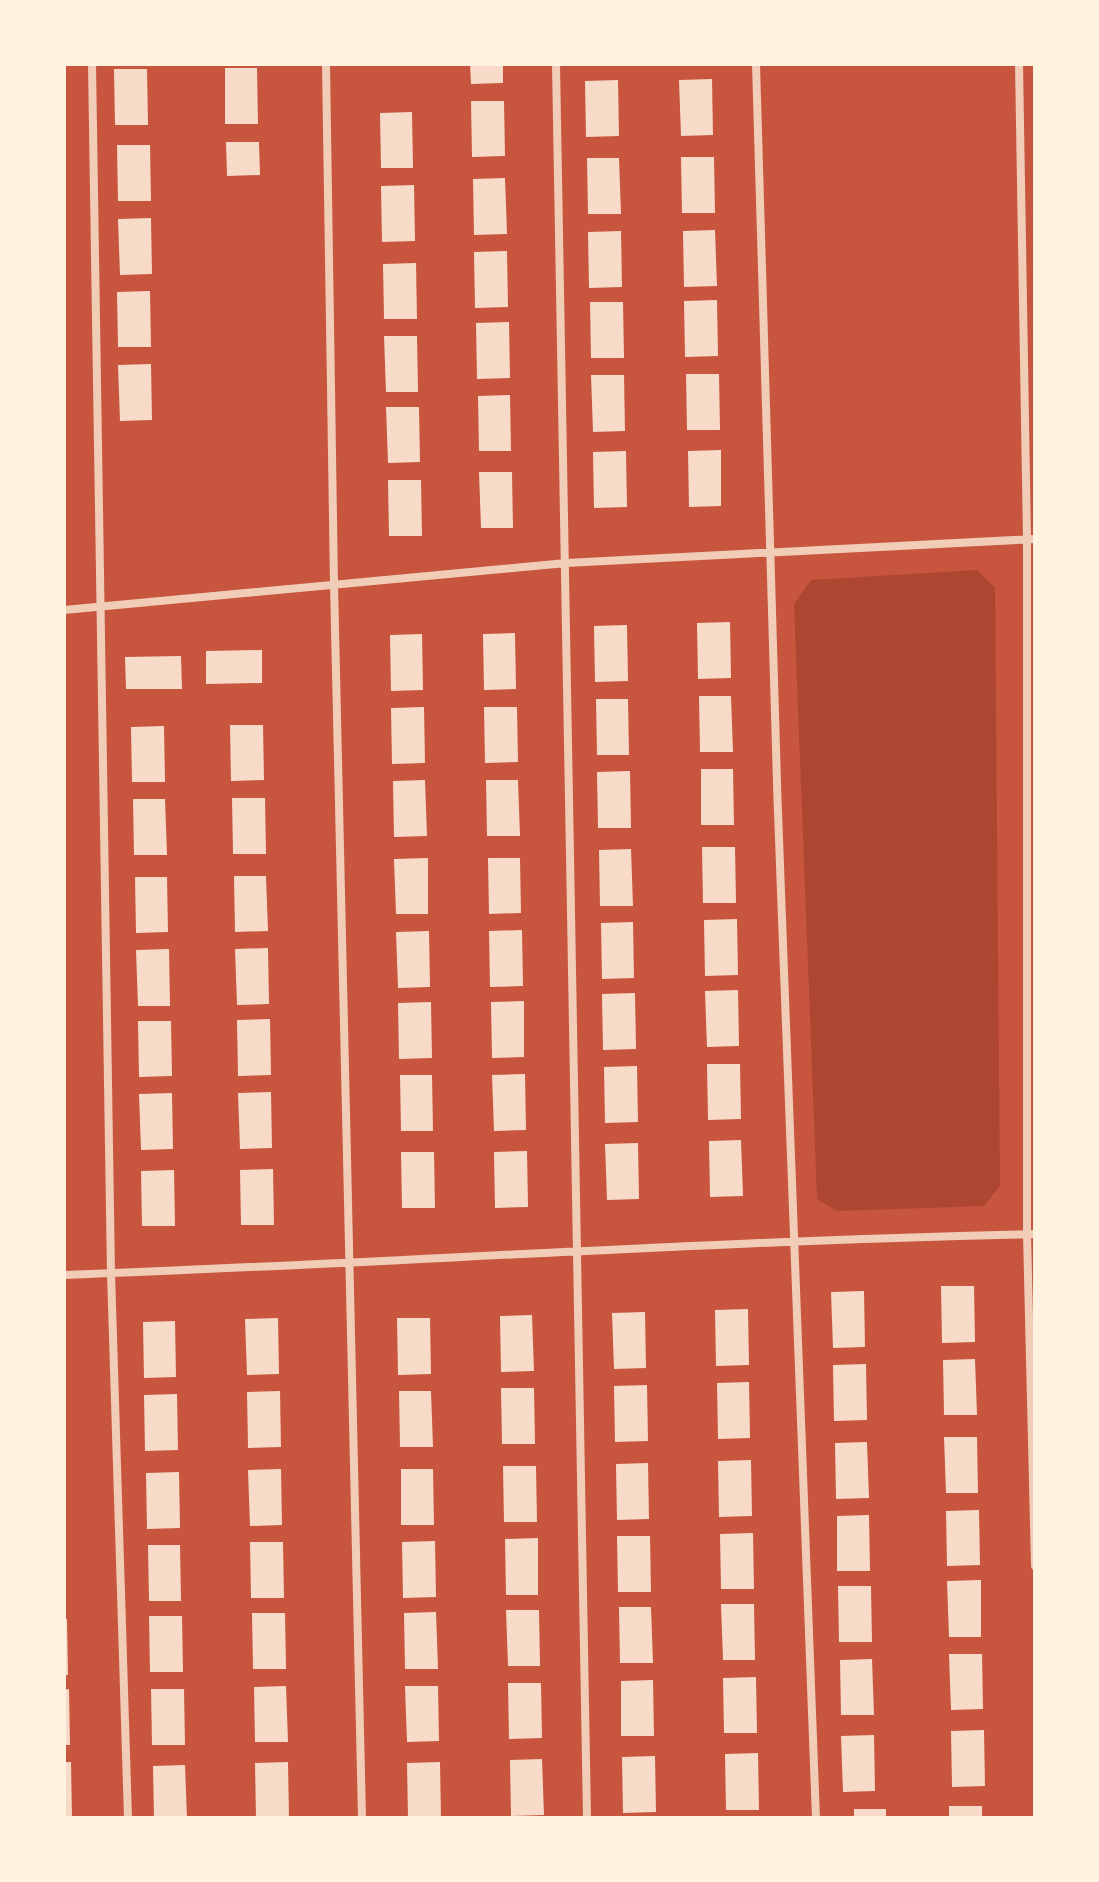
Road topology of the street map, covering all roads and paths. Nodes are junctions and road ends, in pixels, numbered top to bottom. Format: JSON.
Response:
{"nodes":[{"id":1,"x":92,"y":64,"type":"edge"},
{"id":2,"x":326,"y":64,"type":"edge"},
{"id":3,"x":556,"y":64,"type":"edge"},
{"id":4,"x":756,"y":64,"type":"edge"},
{"id":5,"x":1019,"y":64,"type":"edge"},
{"id":6,"x":1031,"y":539,"type":"edge"},
{"id":7,"x":768,"y":554,"type":"junction"},
{"id":8,"x":566,"y":563,"type":"junction"},
{"id":9,"x":334,"y":584,"type":"junction"},
{"id":10,"x":101,"y":606,"type":"junction"},
{"id":11,"x":64,"y":610,"type":"edge"},
{"id":12,"x":1031,"y":1234,"type":"edge"},
{"id":13,"x":791,"y":1241,"type":"junction"},
{"id":14,"x":577,"y":1252,"type":"junction"},
{"id":15,"x":349,"y":1264,"type":"junction"},
{"id":16,"x":111,"y":1273,"type":"junction"},
{"id":17,"x":64,"y":1275,"type":"edge"},
{"id":18,"x":1035,"y":1566,"type":"edge"},
{"id":19,"x":128,"y":1818,"type":"edge"},
{"id":20,"x":362,"y":1818,"type":"edge"},
{"id":21,"x":587,"y":1818,"type":"edge"},
{"id":22,"x":816,"y":1818,"type":"edge"}],
"edges":[{"from":1,"to":10,"type":"street"},
{"from":2,"to":9,"type":"street"},
{"from":3,"to":8,"type":"street"},
{"from":4,"to":7,"type":"street"},
{"from":5,"to":6,"type":"street"},
{"from":6,"to":7,"type":"street"},
{"from":6,"to":12,"type":"street"},
{"from":7,"to":8,"type":"street"},
{"from":7,"to":13,"type":"street"},
{"from":8,"to":9,"type":"street"},
{"from":8,"to":14,"type":"street"},
{"from":9,"to":10,"type":"street"},
{"from":9,"to":15,"type":"street"},
{"from":10,"to":11,"type":"street"},
{"from":10,"to":16,"type":"street"},
{"from":12,"to":13,"type":"street"},
{"from":12,"to":18,"type":"street"},
{"from":13,"to":14,"type":"street"},
{"from":13,"to":22,"type":"street"},
{"from":14,"to":15,"type":"street"},
{"from":14,"to":21,"type":"street"},
{"from":15,"to":16,"type":"street"},
{"from":15,"to":20,"type":"street"},
{"from":16,"to":17,"type":"street"},
{"from":16,"to":19,"type":"street"}]}
